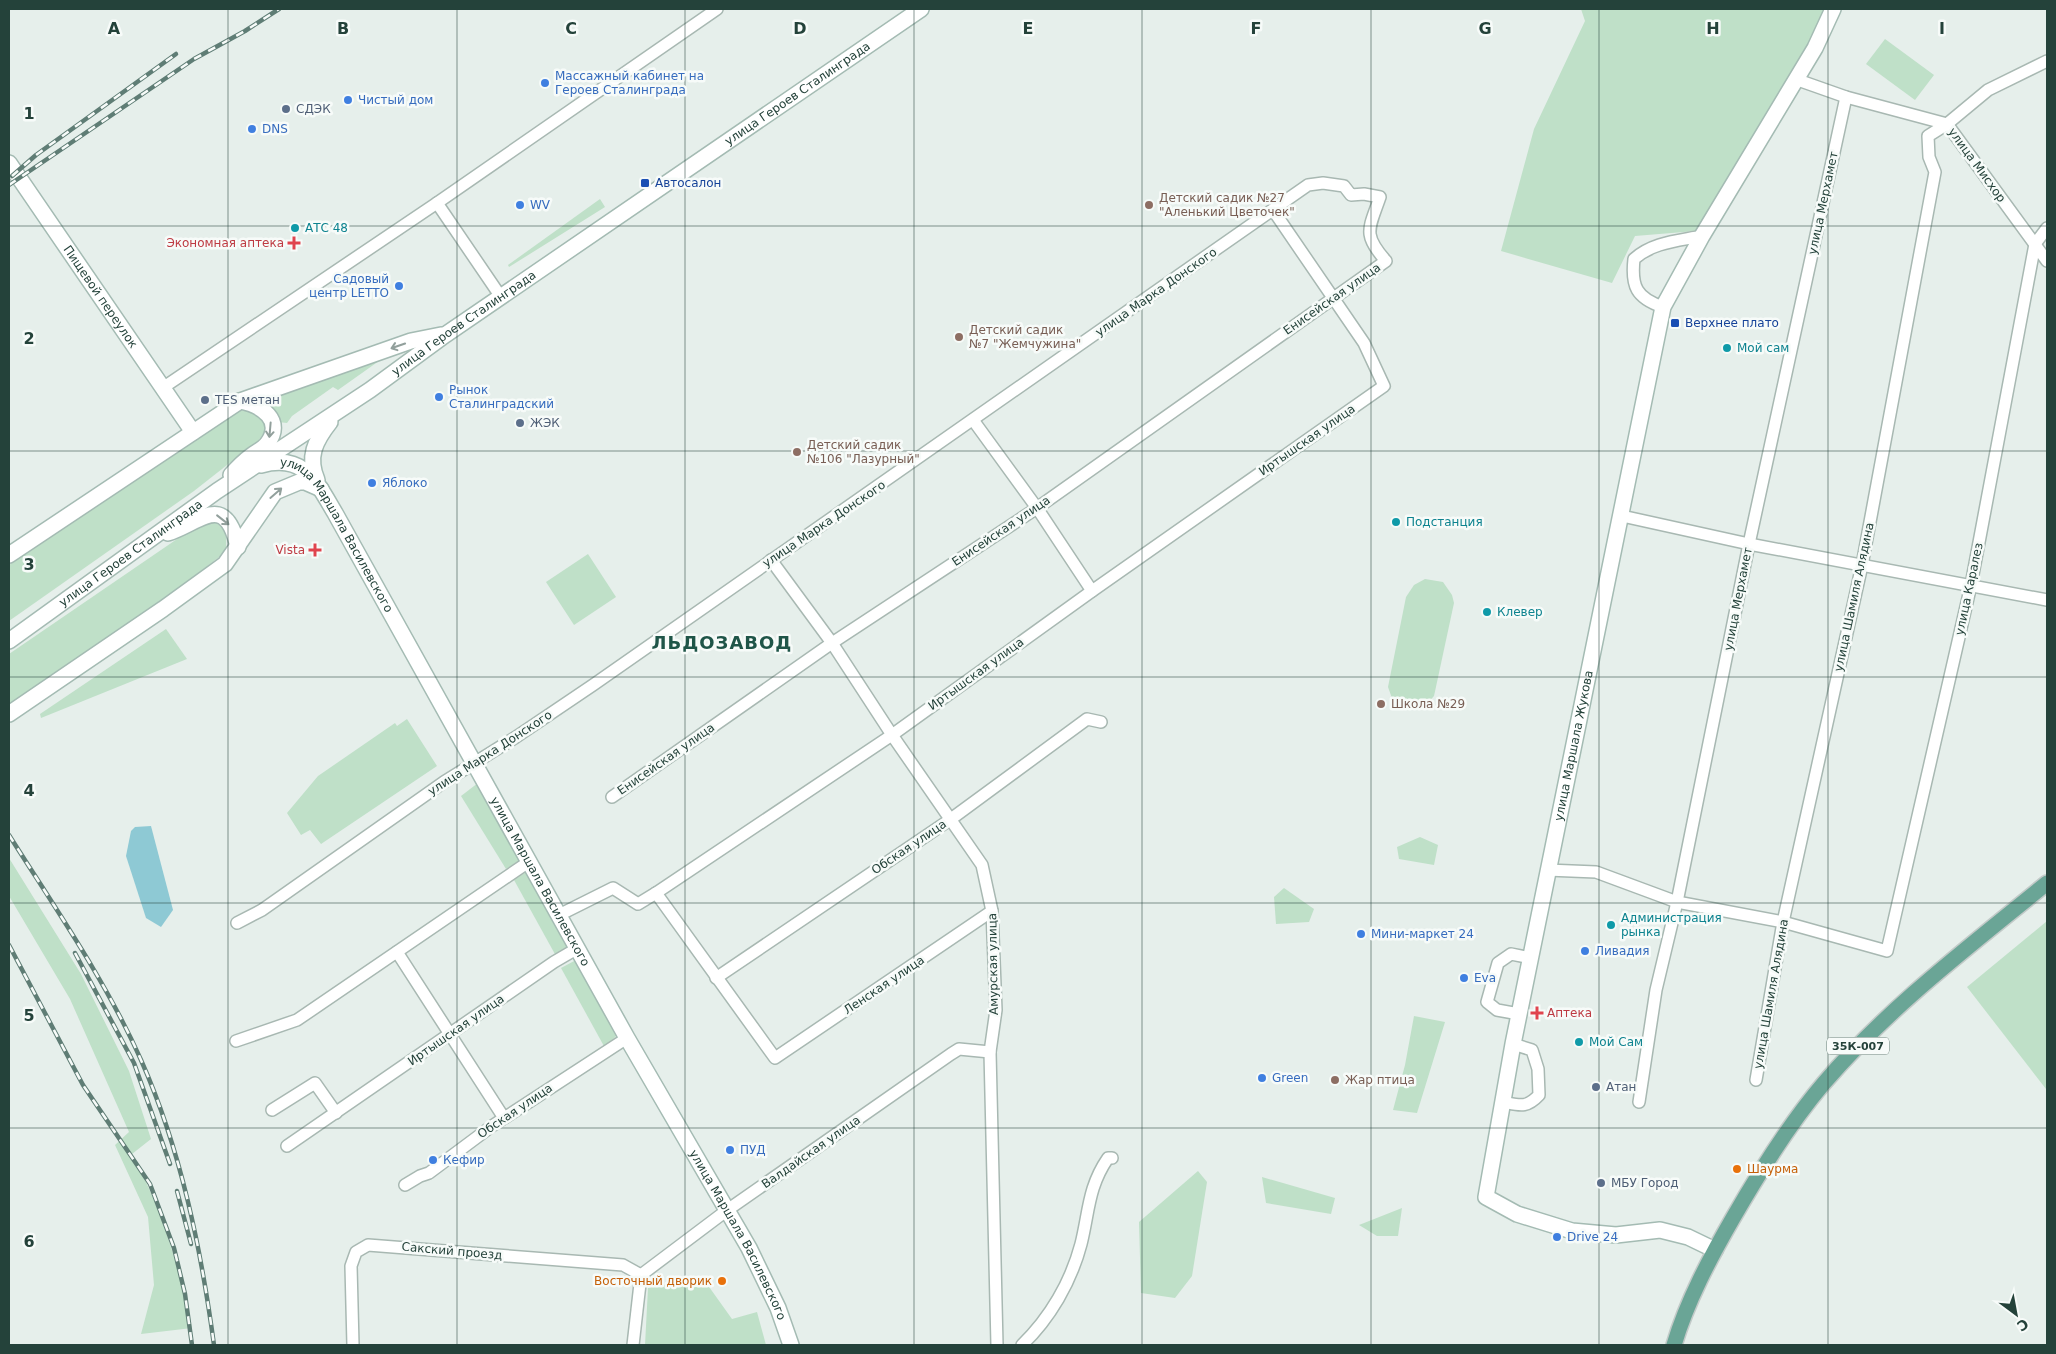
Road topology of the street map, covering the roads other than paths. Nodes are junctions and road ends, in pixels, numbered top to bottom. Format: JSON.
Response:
{"nodes":[{"id":1,"x":717,"y":9,"type":"edge"},
{"id":2,"x":921,"y":9,"type":"edge"},
{"id":3,"x":1833,"y":9,"type":"edge"},
{"id":4,"x":2045,"y":67,"type":"edge"},
{"id":5,"x":1795,"y":79,"type":"junction"},
{"id":6,"x":1846,"y":97,"type":"junction"},
{"id":7,"x":1947,"y":124,"type":"junction"},
{"id":8,"x":9,"y":163,"type":"edge"},
{"id":9,"x":437,"y":203,"type":"junction"},
{"id":10,"x":1273,"y":210,"type":"junction"},
{"id":11,"x":2047,"y":228,"type":"edge"},
{"id":12,"x":1702,"y":236,"type":"junction"},
{"id":13,"x":2035,"y":244,"type":"junction"},
{"id":14,"x":2047,"y":260,"type":"edge"},
{"id":15,"x":1386,"y":261,"type":"joint"},
{"id":16,"x":501,"y":297,"type":"junction"},
{"id":17,"x":1333,"y":297,"type":"junction"},
{"id":18,"x":1666,"y":301,"type":"junction"},
{"id":19,"x":445,"y":334,"type":"junction"},
{"id":20,"x":164,"y":387,"type":"junction"},
{"id":21,"x":240,"y":401,"type":"junction"},
{"id":22,"x":340,"y":410,"type":"junction"},
{"id":23,"x":973,"y":420,"type":"junction"},
{"id":24,"x":193,"y":432,"type":"junction"},
{"id":25,"x":255,"y":466,"type":"junction"},
{"id":26,"x":321,"y":489,"type":"junction"},
{"id":27,"x":217,"y":492,"type":"junction"},
{"id":28,"x":1037,"y":508,"type":"junction"},
{"id":29,"x":1622,"y":516,"type":"junction"},
{"id":30,"x":148,"y":540,"type":"junction"},
{"id":31,"x":1749,"y":544,"type":"junction"},
{"id":32,"x":238,"y":547,"type":"junction"},
{"id":33,"x":9,"y":555,"type":"edge"},
{"id":34,"x":771,"y":560,"type":"junction"},
{"id":35,"x":1862,"y":565,"type":"junction"},
{"id":36,"x":1971,"y":585,"type":"junction"},
{"id":37,"x":1092,"y":590,"type":"junction"},
{"id":38,"x":2047,"y":600,"type":"edge"},
{"id":39,"x":9,"y":641,"type":"edge"},
{"id":40,"x":832,"y":643,"type":"junction"},
{"id":41,"x":9,"y":714,"type":"edge"},
{"id":42,"x":1101,"y":722,"type":"dead end"},
{"id":43,"x":892,"y":735,"type":"junction"},
{"id":44,"x":475,"y":764,"type":"junction"},
{"id":45,"x":612,"y":797,"type":"dead end"},
{"id":46,"x":951,"y":819,"type":"junction"},
{"id":47,"x":530,"y":860,"type":"junction"},
{"id":48,"x":1547,"y":870,"type":"junction"},
{"id":49,"x":2047,"y":883,"type":"edge"},
{"id":50,"x":656,"y":893,"type":"junction"},
{"id":51,"x":1677,"y":902,"type":"junction"},
{"id":52,"x":992,"y":911,"type":"junction"},
{"id":53,"x":559,"y":915,"type":"junction"},
{"id":54,"x":1783,"y":922,"type":"junction"},
{"id":55,"x":237,"y":923,"type":"dead end"},
{"id":56,"x":578,"y":948,"type":"junction"},
{"id":57,"x":397,"y":952,"type":"junction"},
{"id":58,"x":1531,"y":958,"type":"junction"},
{"id":59,"x":716,"y":978,"type":"junction"},
{"id":60,"x":1520,"y":1014,"type":"junction"},
{"id":61,"x":449,"y":1034,"type":"junction"},
{"id":62,"x":627,"y":1038,"type":"junction"},
{"id":63,"x":236,"y":1041,"type":"dead end"},
{"id":64,"x":1513,"y":1044,"type":"junction"},
{"id":65,"x":990,"y":1052,"type":"junction"},
{"id":66,"x":1756,"y":1080,"type":"dead end"},
{"id":67,"x":1502,"y":1102,"type":"junction"},
{"id":68,"x":1639,"y":1102,"type":"dead end"},
{"id":69,"x":272,"y":1110,"type":"dead end"},
{"id":70,"x":336,"y":1113,"type":"junction"},
{"id":71,"x":504,"y":1118,"type":"junction"},
{"id":72,"x":286,"y":1146,"type":"dead end"},
{"id":73,"x":1112,"y":1158,"type":"dead end"},
{"id":74,"x":406,"y":1185,"type":"dead end"},
{"id":75,"x":726,"y":1211,"type":"junction"},
{"id":76,"x":1715,"y":1250,"type":"junction"},
{"id":77,"x":641,"y":1275,"type":"junction"},
{"id":78,"x":353,"y":1345,"type":"edge"},
{"id":79,"x":633,"y":1345,"type":"edge"},
{"id":80,"x":791,"y":1345,"type":"edge"},
{"id":81,"x":997,"y":1345,"type":"edge"},
{"id":82,"x":1022,"y":1345,"type":"edge"},
{"id":83,"x":1674,"y":1345,"type":"edge"}],
"edges":[{"from":1,"to":9,"type":"street"},
{"from":2,"to":16,"type":"street","name":"улица Героев Сталинграда"},
{"from":3,"to":5,"type":"street","name":"улица Маршала Жукова"},
{"from":4,"to":7,"type":"street"},
{"from":5,"to":6,"type":"street","name":"улица Мисхор"},
{"from":5,"to":12,"type":"street","name":"улица Маршала Жукова"},
{"from":6,"to":7,"type":"street","name":"улица Мисхор"},
{"from":6,"to":31,"type":"street","name":"улица Мерхамет"},
{"from":7,"to":13,"type":"street","name":"улица Мисхор"},
{"from":7,"to":35,"type":"street","name":"улица Шамиля Алядина"},
{"from":8,"to":20,"type":"street","name":"Пищевой переулок"},
{"from":9,"to":16,"type":"street"},
{"from":9,"to":20,"type":"street"},
{"from":10,"to":15,"type":"street","name":"улица Марка Донского"},
{"from":10,"to":17,"type":"street"},
{"from":10,"to":23,"type":"street","name":"улица Марка Донского"},
{"from":11,"to":13,"type":"street","name":"улица Каралез"},
{"from":12,"to":18,"type":"street","name":"улица Маршала Жукова"},
{"from":12,"to":18,"type":"street"},
{"from":13,"to":14,"type":"street","name":"улица Мисхор"},
{"from":13,"to":36,"type":"street","name":"улица Каралез"},
{"from":15,"to":17,"type":"street","name":"Енисейская улица"},
{"from":16,"to":19,"type":"street","name":"улица Героев Сталинграда"},
{"from":17,"to":28,"type":"street","name":"Енисейская улица"},
{"from":17,"to":37,"type":"street","name":"Иртышская улица"},
{"from":18,"to":29,"type":"street","name":"улица Маршала Жукова"},
{"from":19,"to":21,"type":"street","one_way":true},
{"from":19,"to":22,"type":"street","name":"улица Героев Сталинграда"},
{"from":20,"to":24,"type":"street","name":"Пищевой переулок"},
{"from":21,"to":24,"type":"street"},
{"from":21,"to":27,"type":"street","one_way":true},
{"from":22,"to":25,"type":"street","name":"улица Героев Сталинграда"},
{"from":22,"to":26,"type":"street"},
{"from":23,"to":28,"type":"street"},
{"from":23,"to":34,"type":"street","name":"улица Марка Донского"},
{"from":24,"to":33,"type":"street"},
{"from":25,"to":26,"type":"street","name":"улица Маршала Василевского"},
{"from":25,"to":27,"type":"street","name":"улица Героев Сталинграда"},
{"from":32,"to":26,"type":"street","one_way":true},
{"from":26,"to":44,"type":"street","name":"улица Маршала Василевского"},
{"from":27,"to":30,"type":"street","name":"улица Героев Сталинграда"},
{"from":28,"to":37,"type":"street"},
{"from":28,"to":40,"type":"street","name":"Енисейская улица"},
{"from":29,"to":31,"type":"street"},
{"from":29,"to":48,"type":"street","name":"улица Маршала Жукова"},
{"from":30,"to":32,"type":"street","one_way":true},
{"from":30,"to":39,"type":"street","name":"улица Героев Сталинграда"},
{"from":31,"to":35,"type":"street"},
{"from":31,"to":51,"type":"street","name":"улица Мерхамет"},
{"from":32,"to":41,"type":"street"},
{"from":34,"to":40,"type":"street","name":"Амурская улица"},
{"from":34,"to":44,"type":"street","name":"улица Марка Донского"},
{"from":35,"to":36,"type":"street"},
{"from":35,"to":54,"type":"street","name":"улица Шамиля Алядина"},
{"from":36,"to":38,"type":"street"},
{"from":36,"to":54,"type":"street","name":"улица Каралез"},
{"from":37,"to":43,"type":"street","name":"Иртышская улица"},
{"from":40,"to":43,"type":"street","name":"Амурская улица"},
{"from":40,"to":45,"type":"street","name":"Енисейская улица"},
{"from":42,"to":46,"type":"street","name":"Обская улица"},
{"from":43,"to":46,"type":"street","name":"Амурская улица"},
{"from":43,"to":50,"type":"street","name":"Иртышская улица"},
{"from":44,"to":47,"type":"street","name":"улица Маршала Василевского"},
{"from":44,"to":55,"type":"street","name":"улица Марка Донского"},
{"from":46,"to":52,"type":"street","name":"Амурская улица"},
{"from":46,"to":59,"type":"street","name":"Обская улица"},
{"from":47,"to":53,"type":"street","name":"улица Маршала Василевского"},
{"from":47,"to":57,"type":"street"},
{"from":48,"to":51,"type":"street"},
{"from":48,"to":58,"type":"street","name":"улица Маршала Жукова"},
{"from":49,"to":76,"type":"main road","number":"35К-007"},
{"from":50,"to":53,"type":"street","name":"Иртышская улица"},
{"from":50,"to":59,"type":"street"},
{"from":51,"to":54,"type":"street"},
{"from":51,"to":68,"type":"street","name":"улица Мерхамет"},
{"from":52,"to":59,"type":"street","name":"Ленская улица"},
{"from":52,"to":65,"type":"street","name":"Амурская улица"},
{"from":53,"to":56,"type":"street","name":"улица Маршала Василевского"},
{"from":54,"to":66,"type":"street","name":"улица Шамиля Алядина"},
{"from":56,"to":61,"type":"street","name":"Иртышская улица"},
{"from":56,"to":62,"type":"street","name":"улица Маршала Василевского"},
{"from":57,"to":61,"type":"street"},
{"from":57,"to":63,"type":"street"},
{"from":58,"to":60,"type":"street","name":"улица Маршала Жукова"},
{"from":58,"to":60,"type":"street"},
{"from":60,"to":64,"type":"street","name":"улица Маршала Жукова"},
{"from":61,"to":70,"type":"street","name":"Иртышская улица"},
{"from":61,"to":71,"type":"street"},
{"from":62,"to":71,"type":"street","name":"Обская улица"},
{"from":62,"to":75,"type":"street","name":"улица Маршала Василевского"},
{"from":64,"to":67,"type":"street","name":"улица Маршала Жукова"},
{"from":64,"to":67,"type":"street"},
{"from":65,"to":75,"type":"street","name":"Валдайская улица"},
{"from":65,"to":81,"type":"street","name":"Амурская улица"},
{"from":67,"to":76,"type":"street","name":"улица Маршала Жукова"},
{"from":69,"to":70,"type":"street"},
{"from":70,"to":72,"type":"street","name":"Иртышская улица"},
{"from":71,"to":74,"type":"street","name":"Обская улица"},
{"from":73,"to":82,"type":"street"},
{"from":75,"to":77,"type":"street","name":"Валдайская улица"},
{"from":75,"to":80,"type":"street","name":"улица Маршала Василевского"},
{"from":76,"to":83,"type":"main road","number":"35К-007"},
{"from":77,"to":78,"type":"street","name":"Сакский проезд"},
{"from":77,"to":79,"type":"street"}]}
